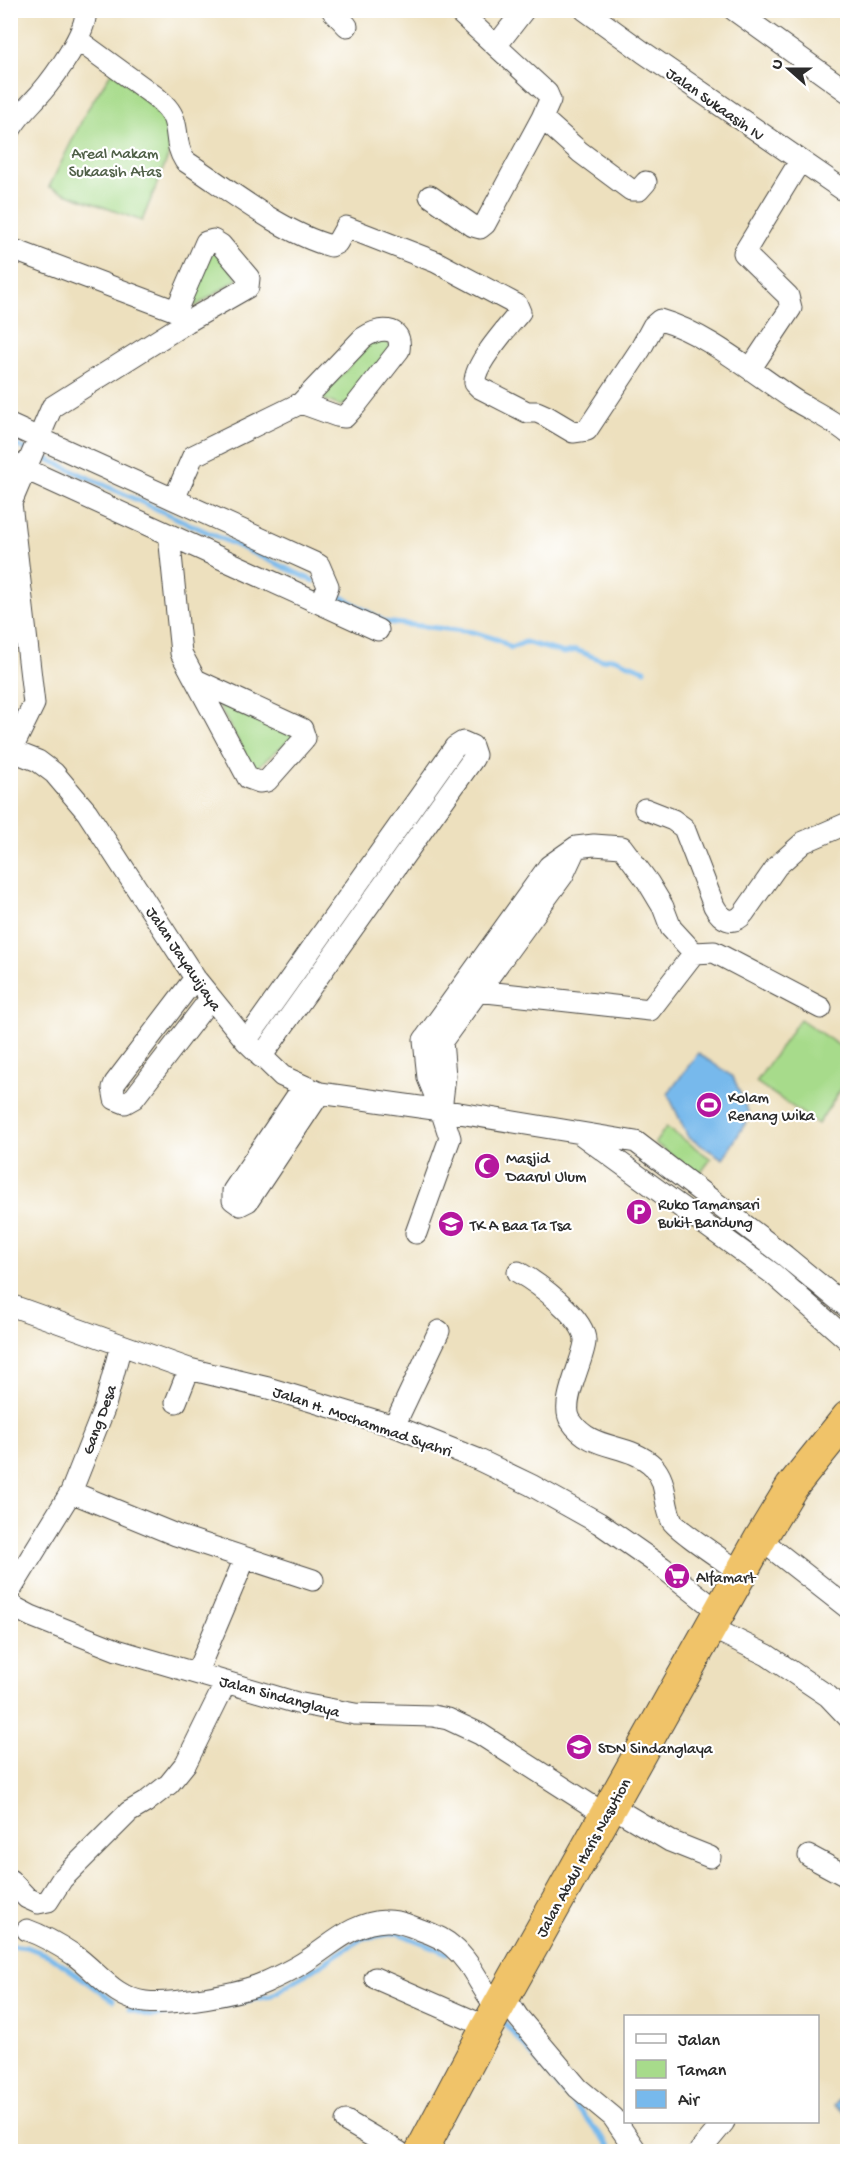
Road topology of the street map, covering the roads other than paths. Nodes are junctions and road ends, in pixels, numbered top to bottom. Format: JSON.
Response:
{"nodes":[{"id":1,"x":85,"y":10,"type":"edge"},
{"id":2,"x":332,"y":10,"type":"edge"},
{"id":3,"x":457,"y":10,"type":"edge"},
{"id":4,"x":524,"y":10,"type":"edge"},
{"id":5,"x":585,"y":10,"type":"edge"},
{"id":6,"x":734,"y":10,"type":"edge"},
{"id":7,"x":347,"y":26,"type":"dead end"},
{"id":8,"x":78,"y":39,"type":"junction"},
{"id":9,"x":496,"y":46,"type":"junction"},
{"id":10,"x":848,"y":92,"type":"edge"},
{"id":11,"x":542,"y":118,"type":"junction"},
{"id":12,"x":10,"y":130,"type":"edge"},
{"id":13,"x":800,"y":161,"type":"junction"},
{"id":14,"x":646,"y":182,"type":"dead end"},
{"id":15,"x":848,"y":193,"type":"edge"},
{"id":16,"x":430,"y":196,"type":"dead end"},
{"id":17,"x":10,"y":254,"type":"edge"},
{"id":18,"x":752,"y":369,"type":"junction"},
{"id":19,"x":302,"y":403,"type":"junction"},
{"id":20,"x":10,"y":425,"type":"edge"},
{"id":21,"x":848,"y":433,"type":"edge"},
{"id":22,"x":39,"y":437,"type":"junction"},
{"id":23,"x":18,"y":466,"type":"edge"},
{"id":24,"x":174,"y":499,"type":"junction"},
{"id":25,"x":169,"y":535,"type":"junction"},
{"id":26,"x":15,"y":580,"type":"edge"},
{"id":27,"x":324,"y":595,"type":"junction"},
{"id":28,"x":378,"y":630,"type":"dead end"},
{"id":29,"x":196,"y":681,"type":"junction"},
{"id":30,"x":11,"y":751,"type":"edge"},
{"id":31,"x":645,"y":809,"type":"dead end"},
{"id":32,"x":843,"y":832,"type":"edge"},
{"id":33,"x":353,"y":892,"type":"junction"},
{"id":34,"x":370,"y":904,"type":"junction"},
{"id":35,"x":694,"y":953,"type":"junction"},
{"id":36,"x":195,"y":978,"type":"junction"},
{"id":37,"x":470,"y":990,"type":"junction"},
{"id":38,"x":210,"y":999,"type":"junction"},
{"id":39,"x":821,"y":1008,"type":"dead end"},
{"id":40,"x":246,"y":1041,"type":"junction"},
{"id":41,"x":261,"y":1057,"type":"junction"},
{"id":42,"x":312,"y":1090,"type":"junction"},
{"id":43,"x":441,"y":1110,"type":"junction"},
{"id":44,"x":578,"y":1132,"type":"junction"},
{"id":45,"x":666,"y":1166,"type":"junction"},
{"id":46,"x":652,"y":1185,"type":"junction"},
{"id":47,"x":416,"y":1233,"type":"dead end"},
{"id":48,"x":518,"y":1272,"type":"dead end"},
{"id":49,"x":10,"y":1305,"type":"edge"},
{"id":50,"x":848,"y":1308,"type":"edge"},
{"id":51,"x":439,"y":1331,"type":"dead end"},
{"id":52,"x":848,"y":1340,"type":"edge"},
{"id":53,"x":121,"y":1345,"type":"junction"},
{"id":54,"x":189,"y":1369,"type":"junction"},
{"id":55,"x":176,"y":1402,"type":"dead end"},
{"id":56,"x":848,"y":1417,"type":"edge"},
{"id":57,"x":394,"y":1426,"type":"junction"},
{"id":58,"x":71,"y":1492,"type":"junction"},
{"id":59,"x":760,"y":1539,"type":"junction"},
{"id":60,"x":245,"y":1558,"type":"junction"},
{"id":61,"x":741,"y":1574,"type":"junction"},
{"id":62,"x":313,"y":1580,"type":"dead end"},
{"id":63,"x":10,"y":1591,"type":"edge"},
{"id":64,"x":10,"y":1605,"type":"edge"},
{"id":65,"x":848,"y":1608,"type":"edge"},
{"id":66,"x":714,"y":1619,"type":"junction"},
{"id":67,"x":197,"y":1672,"type":"junction"},
{"id":68,"x":226,"y":1682,"type":"junction"},
{"id":69,"x":848,"y":1717,"type":"edge"},
{"id":70,"x":609,"y":1811,"type":"junction"},
{"id":71,"x":809,"y":1856,"type":"dead end"},
{"id":72,"x":710,"y":1857,"type":"dead end"},
{"id":73,"x":848,"y":1877,"type":"edge"},
{"id":74,"x":10,"y":1880,"type":"edge"},
{"id":75,"x":27,"y":1929,"type":"dead end"},
{"id":76,"x":375,"y":1978,"type":"dead end"},
{"id":77,"x":496,"y":2012,"type":"junction"},
{"id":78,"x":346,"y":2121,"type":"dead end"},
{"id":79,"x":722,"y":2123,"type":"edge"},
{"id":80,"x":399,"y":2151,"type":"edge"},
{"id":81,"x":421,"y":2151,"type":"edge"},
{"id":82,"x":637,"y":2151,"type":"edge"},
{"id":83,"x":699,"y":2151,"type":"edge"}],
"edges":[{"from":1,"to":8,"type":"street"},
{"from":2,"to":7,"type":"street"},
{"from":3,"to":9,"type":"street"},
{"from":4,"to":9,"type":"street"},
{"from":5,"to":13,"type":"street","name":"Jalan Sukaasih IV"},
{"from":6,"to":10,"type":"street"},
{"from":8,"to":12,"type":"street"},
{"from":8,"to":18,"type":"street"},
{"from":9,"to":11,"type":"street"},
{"from":11,"to":14,"type":"street"},
{"from":11,"to":16,"type":"street"},
{"from":13,"to":15,"type":"street","name":"Jalan Sukaasih IV"},
{"from":13,"to":18,"type":"street"},
{"from":17,"to":22,"type":"street"},
{"from":18,"to":21,"type":"street"},
{"from":19,"to":19,"type":"street"},
{"from":19,"to":24,"type":"street"},
{"from":20,"to":22,"type":"street"},
{"from":22,"to":23,"type":"street"},
{"from":22,"to":24,"type":"street"},
{"from":23,"to":25,"type":"street"},
{"from":23,"to":26,"type":"street"},
{"from":24,"to":27,"type":"street"},
{"from":25,"to":27,"type":"street"},
{"from":25,"to":29,"type":"street"},
{"from":26,"to":30,"type":"street"},
{"from":27,"to":28,"type":"street"},
{"from":29,"to":29,"type":"street"},
{"from":30,"to":36,"type":"street","name":"Jalan Jayawijaya"},
{"from":31,"to":32,"type":"street"},
{"from":33,"to":34,"type":"street"},
{"from":33,"to":34,"type":"street"},
{"from":33,"to":40,"type":"street"},
{"from":34,"to":41,"type":"street"},
{"from":35,"to":37,"type":"street"},
{"from":35,"to":37,"type":"street"},
{"from":35,"to":39,"type":"street"},
{"from":36,"to":38,"type":"street","name":"Jalan Jayawijaya"},
{"from":36,"to":38,"type":"street"},
{"from":37,"to":43,"type":"street"},
{"from":38,"to":40,"type":"street","name":"Jalan Jayawijaya"},
{"from":40,"to":41,"type":"street","name":"Jalan Jayawijaya"},
{"from":41,"to":42,"type":"street","name":"Jalan Jayawijaya"},
{"from":42,"to":42,"type":"street"},
{"from":42,"to":43,"type":"street","name":"Jalan Jayawijaya"},
{"from":43,"to":44,"type":"street","name":"Jalan Jayawijaya"},
{"from":43,"to":47,"type":"street"},
{"from":44,"to":45,"type":"street","name":"Jalan Jayawijaya"},
{"from":44,"to":46,"type":"street","name":"Jalan Jayawijaya"},
{"from":45,"to":46,"type":"street"},
{"from":45,"to":50,"type":"street","name":"Jalan Jayawijaya"},
{"from":46,"to":52,"type":"street","name":"Jalan Jayawijaya"},
{"from":48,"to":61,"type":"street"},
{"from":49,"to":53,"type":"street","name":"Jalan H. Mochammad Syahri"},
{"from":51,"to":57,"type":"street"},
{"from":53,"to":54,"type":"street","name":"Jalan H. Mochammad Syahri"},
{"from":53,"to":58,"type":"street","name":"Gang Desa"},
{"from":54,"to":55,"type":"street"},
{"from":54,"to":57,"type":"street","name":"Jalan H. Mochammad Syahri"},
{"from":56,"to":59,"type":"highway","name":"Jalan Abdul Haris Nasution"},
{"from":57,"to":66,"type":"street","name":"Jalan H. Mochammad Syahri"},
{"from":58,"to":60,"type":"street"},
{"from":58,"to":63,"type":"street","name":"Gang Desa"},
{"from":59,"to":61,"type":"highway","name":"Jalan Abdul Haris Nasution"},
{"from":59,"to":65,"type":"street"},
{"from":60,"to":62,"type":"street"},
{"from":60,"to":67,"type":"street"},
{"from":61,"to":66,"type":"highway","name":"Jalan Abdul Haris Nasution"},
{"from":64,"to":67,"type":"street","name":"Jalan Sindanglaya"},
{"from":66,"to":69,"type":"street","name":"Jalan H. Mochammad Syahri"},
{"from":66,"to":70,"type":"highway","name":"Jalan Abdul Haris Nasution"},
{"from":67,"to":68,"type":"street","name":"Jalan Sindanglaya"},
{"from":68,"to":70,"type":"street","name":"Jalan Sindanglaya"},
{"from":68,"to":74,"type":"street"},
{"from":70,"to":72,"type":"street","name":"Jalan Sindanglaya"},
{"from":70,"to":77,"type":"highway","name":"Jalan Abdul Haris Nasution"},
{"from":71,"to":73,"type":"street"},
{"from":75,"to":77,"type":"street"},
{"from":76,"to":77,"type":"street"},
{"from":77,"to":81,"type":"highway","name":"Jalan Abdul Haris Nasution"},
{"from":77,"to":82,"type":"street"},
{"from":78,"to":80,"type":"street"},
{"from":79,"to":83,"type":"street"}]}
